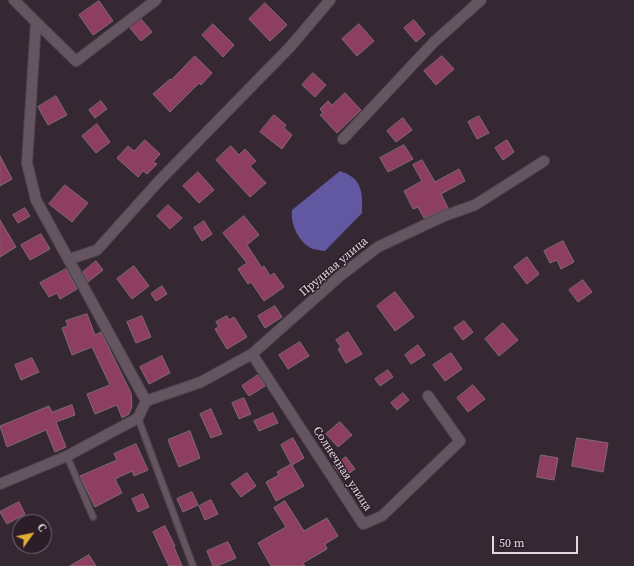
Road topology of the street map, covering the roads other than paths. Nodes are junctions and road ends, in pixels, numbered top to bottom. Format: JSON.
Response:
{"nodes":[{"id":1,"x":14,"y":0,"type":"edge"},
{"id":2,"x":156,"y":0,"type":"edge"},
{"id":3,"x":330,"y":0,"type":"edge"},
{"id":4,"x":481,"y":0,"type":"edge"},
{"id":5,"x":36,"y":22,"type":"junction"},
{"id":6,"x":343,"y":139,"type":"dead end"},
{"id":7,"x":544,"y":161,"type":"dead end"},
{"id":8,"x":70,"y":259,"type":"junction"},
{"id":9,"x":252,"y":354,"type":"junction"},
{"id":10,"x":428,"y":396,"type":"dead end"},
{"id":11,"x":146,"y":400,"type":"junction"},
{"id":12,"x":138,"y":418,"type":"junction"},
{"id":13,"x":67,"y":456,"type":"junction"},
{"id":14,"x":0,"y":484,"type":"edge"},
{"id":15,"x":92,"y":517,"type":"dead end"},
{"id":16,"x":193,"y":566,"type":"edge"}],
"edges":[{"from":1,"to":5,"type":"street"},
{"from":2,"to":5,"type":"street"},
{"from":3,"to":8,"type":"street"},
{"from":4,"to":6,"type":"street"},
{"from":5,"to":8,"type":"street"},
{"from":7,"to":9,"type":"street","name":"Прудная улица"},
{"from":8,"to":11,"type":"street"},
{"from":9,"to":10,"type":"street","name":"Солнечная улица"},
{"from":9,"to":11,"type":"street","name":"Прудная улица"},
{"from":11,"to":12,"type":"street"},
{"from":12,"to":13,"type":"street"},
{"from":12,"to":16,"type":"lane"},
{"from":13,"to":14,"type":"street"},
{"from":13,"to":15,"type":"lane"}]}
